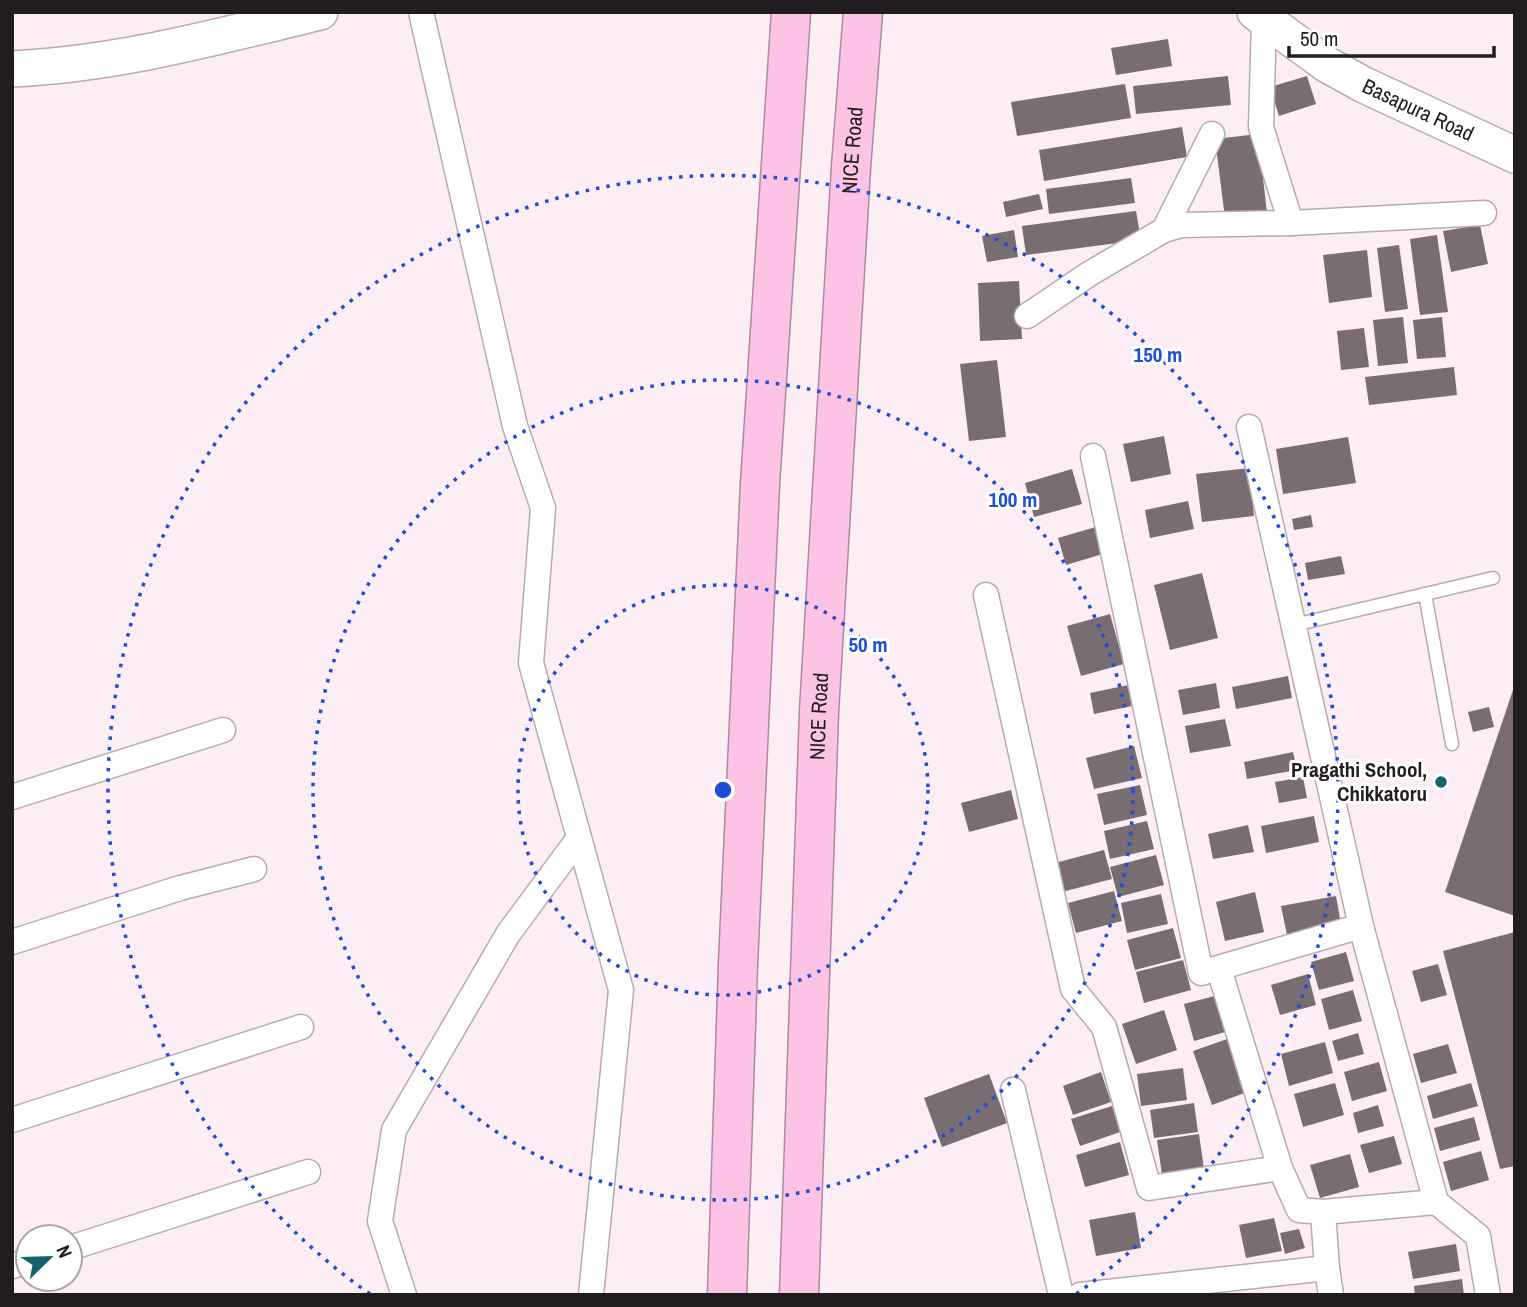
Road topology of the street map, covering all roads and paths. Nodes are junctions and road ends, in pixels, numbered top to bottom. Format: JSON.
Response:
{"nodes":[{"id":1,"x":320,"y":12,"type":"edge"},
{"id":2,"x":421,"y":12,"type":"edge"},
{"id":3,"x":791,"y":12,"type":"edge"},
{"id":4,"x":863,"y":12,"type":"edge"},
{"id":5,"x":1260,"y":15,"type":"edge"},
{"id":6,"x":12,"y":69,"type":"edge"},
{"id":7,"x":1212,"y":134,"type":"dead end"},
{"id":8,"x":1515,"y":155,"type":"edge"},
{"id":9,"x":1485,"y":213,"type":"dead end"},
{"id":10,"x":1291,"y":223,"type":"junction"},
{"id":11,"x":1164,"y":230,"type":"junction"},
{"id":12,"x":1027,"y":316,"type":"dead end"},
{"id":13,"x":1249,"y":427,"type":"dead end"},
{"id":14,"x":1093,"y":456,"type":"dead end"},
{"id":15,"x":1493,"y":578,"type":"dead end"},
{"id":16,"x":1425,"y":594,"type":"junction"},
{"id":17,"x":986,"y":595,"type":"dead end"},
{"id":18,"x":1294,"y":625,"type":"junction"},
{"id":19,"x":223,"y":730,"type":"dead end"},
{"id":20,"x":1452,"y":744,"type":"dead end"},
{"id":21,"x":12,"y":797,"type":"edge"},
{"id":22,"x":579,"y":838,"type":"junction"},
{"id":23,"x":254,"y":869,"type":"dead end"},
{"id":24,"x":1361,"y":926,"type":"junction"},
{"id":25,"x":12,"y":942,"type":"edge"},
{"id":26,"x":1219,"y":969,"type":"junction"},
{"id":27,"x":301,"y":1027,"type":"dead end"},
{"id":28,"x":1013,"y":1090,"type":"dead end"},
{"id":29,"x":12,"y":1120,"type":"edge"},
{"id":30,"x":1280,"y":1168,"type":"junction"},
{"id":31,"x":308,"y":1172,"type":"dead end"},
{"id":32,"x":1436,"y":1202,"type":"junction"},
{"id":33,"x":1323,"y":1212,"type":"junction"},
{"id":34,"x":84,"y":1244,"type":"edge"},
{"id":35,"x":1326,"y":1268,"type":"junction"},
{"id":36,"x":404,"y":1295,"type":"edge"},
{"id":37,"x":591,"y":1295,"type":"edge"},
{"id":38,"x":727,"y":1295,"type":"edge"},
{"id":39,"x":799,"y":1295,"type":"edge"},
{"id":40,"x":1061,"y":1295,"type":"edge"},
{"id":41,"x":1080,"y":1295,"type":"edge"},
{"id":42,"x":1331,"y":1295,"type":"edge"},
{"id":43,"x":1488,"y":1295,"type":"edge"}],
"edges":[{"from":1,"to":6,"type":"street"},
{"from":2,"to":22,"type":"street"},
{"from":3,"to":38,"type":"highway"},
{"from":4,"to":39,"type":"highway","name":"NICE Road"},
{"from":5,"to":8,"type":"street","name":"Basapura Road"},
{"from":5,"to":10,"type":"street"},
{"from":7,"to":11,"type":"street"},
{"from":9,"to":10,"type":"street"},
{"from":10,"to":11,"type":"street"},
{"from":11,"to":12,"type":"street"},
{"from":13,"to":18,"type":"street"},
{"from":14,"to":26,"type":"street"},
{"from":15,"to":16,"type":"lane"},
{"from":16,"to":18,"type":"lane"},
{"from":16,"to":20,"type":"lane"},
{"from":17,"to":30,"type":"street"},
{"from":18,"to":24,"type":"street"},
{"from":19,"to":21,"type":"street"},
{"from":22,"to":36,"type":"street"},
{"from":22,"to":37,"type":"street"},
{"from":23,"to":25,"type":"street"},
{"from":24,"to":26,"type":"street"},
{"from":24,"to":32,"type":"street"},
{"from":26,"to":30,"type":"street"},
{"from":27,"to":29,"type":"street"},
{"from":28,"to":40,"type":"street"},
{"from":30,"to":33,"type":"street"},
{"from":31,"to":34,"type":"street"},
{"from":32,"to":33,"type":"street"},
{"from":32,"to":43,"type":"street"},
{"from":33,"to":35,"type":"street"},
{"from":35,"to":41,"type":"street"},
{"from":35,"to":42,"type":"street"}]}
